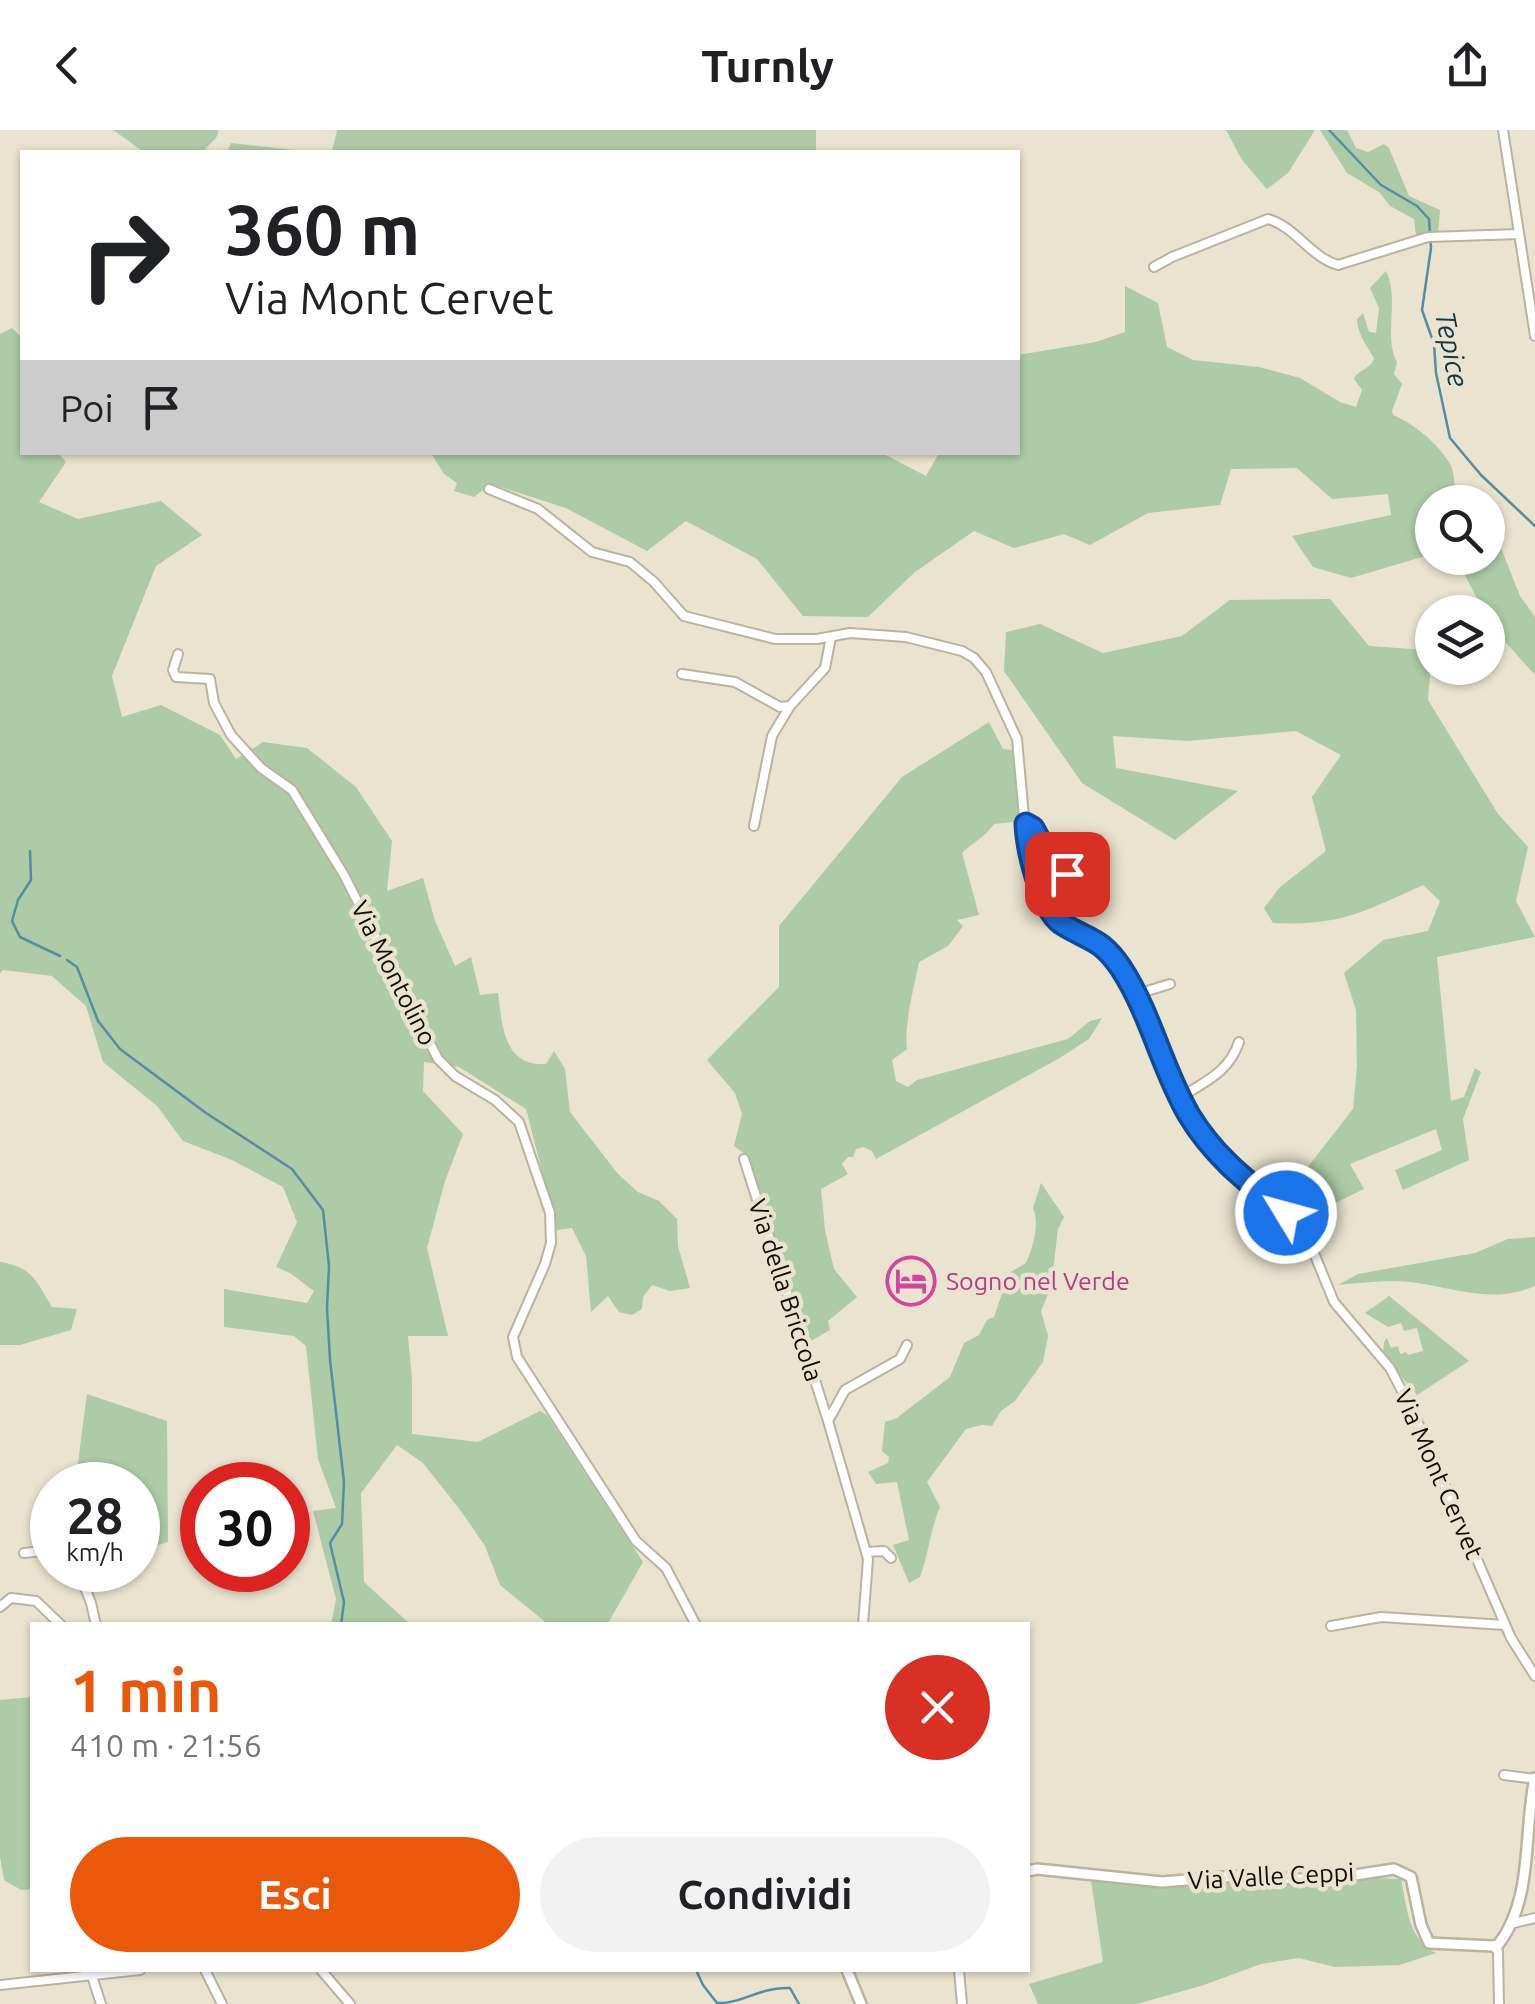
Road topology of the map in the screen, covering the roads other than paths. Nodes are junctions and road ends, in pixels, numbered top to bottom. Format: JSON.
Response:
{"nodes":[{"id":1,"x":1503,"y":130,"type":"edge"},
{"id":2,"x":1519,"y":234,"type":"junction"},
{"id":3,"x":1154,"y":267,"type":"dead end"},
{"id":4,"x":1532,"y":295,"type":"edge"},
{"id":5,"x":1535,"y":336,"type":"edge"},
{"id":6,"x":489,"y":489,"type":"dead end"},
{"id":7,"x":830,"y":637,"type":"junction"},
{"id":8,"x":178,"y":654,"type":"dead end"},
{"id":9,"x":682,"y":674,"type":"dead end"},
{"id":10,"x":790,"y":706,"type":"junction"},
{"id":11,"x":1026,"y":824,"type":"junction"},
{"id":12,"x":754,"y":826,"type":"dead end"},
{"id":13,"x":1102,"y":896,"type":"dead end"},
{"id":14,"x":1170,"y":984,"type":"dead end"},
{"id":15,"x":1137,"y":994,"type":"junction"},
{"id":16,"x":1239,"y":1042,"type":"dead end"},
{"id":17,"x":1181,"y":1097,"type":"junction"},
{"id":18,"x":744,"y":1159,"type":"dead end"},
{"id":19,"x":907,"y":1345,"type":"dead end"},
{"id":20,"x":828,"y":1421,"type":"junction"},
{"id":21,"x":866,"y":1552,"type":"junction"},
{"id":22,"x":30,"y":1553,"type":"edge"},
{"id":23,"x":24,"y":1554,"type":"dead end"},
{"id":24,"x":891,"y":1558,"type":"dead end"},
{"id":25,"x":87,"y":1592,"type":"edge"},
{"id":26,"x":0,"y":1607,"type":"edge"},
{"id":27,"x":58,"y":1622,"type":"edge"},
{"id":28,"x":95,"y":1622,"type":"edge"},
{"id":29,"x":694,"y":1622,"type":"edge"},
{"id":30,"x":863,"y":1622,"type":"edge"},
{"id":31,"x":1331,"y":1626,"type":"dead end"},
{"id":32,"x":1506,"y":1626,"type":"junction"},
{"id":33,"x":1535,"y":1676,"type":"edge"},
{"id":34,"x":1504,"y":1775,"type":"dead end"},
{"id":35,"x":1535,"y":1779,"type":"edge"},
{"id":36,"x":1030,"y":1871,"type":"edge"},
{"id":37,"x":1535,"y":1918,"type":"edge"},
{"id":38,"x":1510,"y":1924,"type":"junction"},
{"id":39,"x":1492,"y":1946,"type":"junction"},
{"id":40,"x":124,"y":1972,"type":"edge"},
{"id":41,"x":206,"y":1972,"type":"edge"},
{"id":42,"x":323,"y":1972,"type":"edge"},
{"id":43,"x":848,"y":1972,"type":"edge"},
{"id":44,"x":959,"y":1972,"type":"edge"},
{"id":45,"x":92,"y":1976,"type":"junction"},
{"id":46,"x":0,"y":1985,"type":"edge"},
{"id":47,"x":100,"y":2004,"type":"edge"},
{"id":48,"x":222,"y":2004,"type":"edge"},
{"id":49,"x":350,"y":2004,"type":"edge"},
{"id":50,"x":861,"y":2004,"type":"edge"},
{"id":51,"x":962,"y":2004,"type":"edge"},
{"id":52,"x":1498,"y":2004,"type":"edge"}],
"edges":[{"from":1,"to":2,"type":"street"},
{"from":2,"to":3,"type":"street"},
{"from":2,"to":4,"type":"street"},
{"from":4,"to":5,"type":"street"},
{"from":6,"to":7,"type":"street","name":"Via Mont Cervet"},
{"from":7,"to":10,"type":"street"},
{"from":7,"to":11,"type":"street","name":"Via Mont Cervet"},
{"from":8,"to":29,"type":"street","name":"Via Montolino"},
{"from":9,"to":10,"type":"street"},
{"from":10,"to":12,"type":"street"},
{"from":11,"to":13,"type":"street"},
{"from":11,"to":15,"type":"street","name":"Via Mont Cervet"},
{"from":14,"to":15,"type":"street"},
{"from":15,"to":17,"type":"street","name":"Via Mont Cervet"},
{"from":16,"to":17,"type":"street"},
{"from":17,"to":32,"type":"street","name":"Via Mont Cervet"},
{"from":18,"to":20,"type":"street","name":"Via della Briccola"},
{"from":19,"to":20,"type":"street"},
{"from":20,"to":21,"type":"street","name":"Via della Briccola"},
{"from":21,"to":24,"type":"street"},
{"from":21,"to":30,"type":"street","name":"Via della Briccola"},
{"from":22,"to":23,"type":"street"},
{"from":25,"to":28,"type":"street"},
{"from":26,"to":27,"type":"street"},
{"from":31,"to":32,"type":"street"},
{"from":32,"to":33,"type":"street","name":"Via Mont Cervet"},
{"from":34,"to":35,"type":"street"},
{"from":35,"to":38,"type":"street"},
{"from":36,"to":39,"type":"street","name":"Via Valle Ceppi"},
{"from":37,"to":38,"type":"street"},
{"from":38,"to":39,"type":"street"},
{"from":39,"to":52,"type":"street"},
{"from":40,"to":45,"type":"street"},
{"from":41,"to":48,"type":"street"},
{"from":42,"to":49,"type":"street"},
{"from":43,"to":50,"type":"street"},
{"from":44,"to":51,"type":"street"},
{"from":45,"to":46,"type":"street"},
{"from":45,"to":47,"type":"street"}]}
